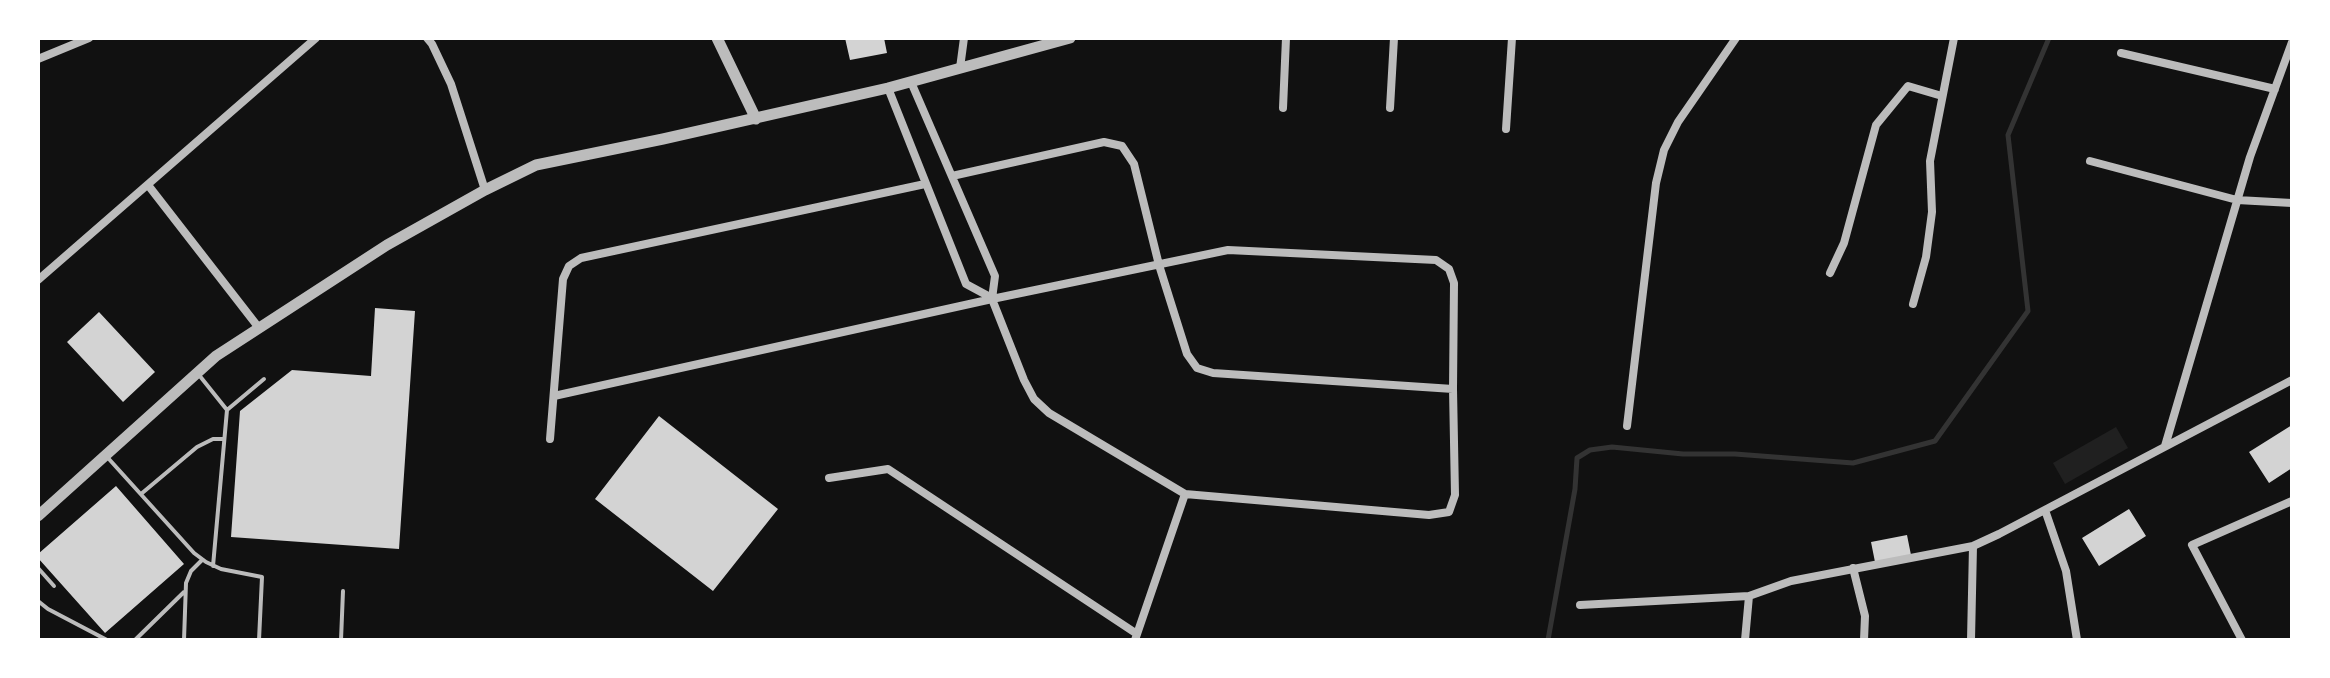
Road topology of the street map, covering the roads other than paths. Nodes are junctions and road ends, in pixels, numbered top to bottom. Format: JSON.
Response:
{"nodes":[{"id":1,"x":89,"y":38,"type":"edge"},
{"id":2,"x":316,"y":38,"type":"edge"},
{"id":3,"x":427,"y":38,"type":"edge"},
{"id":4,"x":717,"y":38,"type":"edge"},
{"id":5,"x":964,"y":38,"type":"edge"},
{"id":6,"x":1070,"y":38,"type":"edge"},
{"id":7,"x":1286,"y":38,"type":"edge"},
{"id":8,"x":1394,"y":38,"type":"edge"},
{"id":9,"x":1512,"y":38,"type":"edge"},
{"id":10,"x":1736,"y":38,"type":"edge"},
{"id":11,"x":1954,"y":38,"type":"edge"},
{"id":12,"x":2292,"y":42,"type":"edge"},
{"id":13,"x":2121,"y":53,"type":"dead end"},
{"id":14,"x":38,"y":59,"type":"edge"},
{"id":15,"x":960,"y":68,"type":"junction"},
{"id":16,"x":911,"y":82,"type":"junction"},
{"id":17,"x":888,"y":88,"type":"junction"},
{"id":18,"x":2275,"y":89,"type":"junction"},
{"id":19,"x":1942,"y":96,"type":"junction"},
{"id":20,"x":1283,"y":108,"type":"dead end"},
{"id":21,"x":1390,"y":108,"type":"dead end"},
{"id":22,"x":756,"y":119,"type":"junction"},
{"id":23,"x":1506,"y":129,"type":"dead end"},
{"id":24,"x":2090,"y":161,"type":"dead end"},
{"id":25,"x":952,"y":176,"type":"junction"},
{"id":26,"x":925,"y":184,"type":"junction"},
{"id":27,"x":148,"y":185,"type":"junction"},
{"id":28,"x":485,"y":190,"type":"junction"},
{"id":29,"x":2237,"y":200,"type":"junction"},
{"id":30,"x":2292,"y":203,"type":"edge"},
{"id":31,"x":1159,"y":265,"type":"junction"},
{"id":32,"x":1830,"y":273,"type":"dead end"},
{"id":33,"x":38,"y":280,"type":"edge"},
{"id":34,"x":992,"y":299,"type":"junction"},
{"id":35,"x":1913,"y":304,"type":"dead end"},
{"id":36,"x":259,"y":328,"type":"junction"},
{"id":37,"x":197,"y":373,"type":"junction"},
{"id":38,"x":264,"y":379,"type":"dead end"},
{"id":39,"x":2292,"y":380,"type":"edge"},
{"id":40,"x":1453,"y":389,"type":"junction"},
{"id":41,"x":554,"y":396,"type":"junction"},
{"id":42,"x":227,"y":410,"type":"junction"},
{"id":43,"x":1627,"y":426,"type":"dead end"},
{"id":44,"x":224,"y":439,"type":"junction"},
{"id":45,"x":550,"y":439,"type":"dead end"},
{"id":46,"x":2165,"y":446,"type":"junction"},
{"id":47,"x":105,"y":454,"type":"junction"},
{"id":48,"x":829,"y":478,"type":"dead end"},
{"id":49,"x":141,"y":494,"type":"junction"},
{"id":50,"x":1185,"y":494,"type":"junction"},
{"id":51,"x":2292,"y":501,"type":"edge"},
{"id":52,"x":2045,"y":510,"type":"junction"},
{"id":53,"x":38,"y":516,"type":"edge"},
{"id":54,"x":1973,"y":546,"type":"junction"},
{"id":55,"x":202,"y":560,"type":"junction"},
{"id":56,"x":213,"y":566,"type":"junction"},
{"id":57,"x":1853,"y":568,"type":"junction"},
{"id":58,"x":38,"y":569,"type":"edge"},
{"id":59,"x":54,"y":586,"type":"dead end"},
{"id":60,"x":186,"y":590,"type":"junction"},
{"id":61,"x":343,"y":591,"type":"dead end"},
{"id":62,"x":1749,"y":596,"type":"junction"},
{"id":63,"x":38,"y":601,"type":"edge"},
{"id":64,"x":1580,"y":605,"type":"dead end"},
{"id":65,"x":1136,"y":637,"type":"edge"},
{"id":66,"x":107,"y":640,"type":"edge"},
{"id":67,"x":135,"y":640,"type":"edge"},
{"id":68,"x":184,"y":640,"type":"edge"},
{"id":69,"x":259,"y":640,"type":"edge"},
{"id":70,"x":341,"y":640,"type":"edge"},
{"id":71,"x":1745,"y":640,"type":"edge"},
{"id":72,"x":1864,"y":640,"type":"edge"},
{"id":73,"x":1971,"y":640,"type":"edge"},
{"id":74,"x":2077,"y":640,"type":"edge"},
{"id":75,"x":2242,"y":640,"type":"edge"}],
"edges":[{"from":1,"to":14,"type":"street"},
{"from":2,"to":27,"type":"street"},
{"from":3,"to":28,"type":"street"},
{"from":4,"to":22,"type":"street"},
{"from":5,"to":15,"type":"street"},
{"from":6,"to":15,"type":"street"},
{"from":7,"to":20,"type":"street"},
{"from":8,"to":21,"type":"street"},
{"from":9,"to":23,"type":"street"},
{"from":10,"to":43,"type":"street"},
{"from":11,"to":19,"type":"street"},
{"from":12,"to":18,"type":"street"},
{"from":13,"to":18,"type":"street"},
{"from":15,"to":16,"type":"street"},
{"from":16,"to":17,"type":"street"},
{"from":16,"to":25,"type":"street"},
{"from":17,"to":22,"type":"street"},
{"from":17,"to":26,"type":"street"},
{"from":18,"to":29,"type":"street"},
{"from":19,"to":32,"type":"street"},
{"from":19,"to":35,"type":"street"},
{"from":22,"to":28,"type":"street"},
{"from":24,"to":29,"type":"street"},
{"from":25,"to":31,"type":"street"},
{"from":25,"to":34,"type":"street"},
{"from":26,"to":34,"type":"street"},
{"from":26,"to":41,"type":"street"},
{"from":27,"to":33,"type":"street"},
{"from":27,"to":36,"type":"street"},
{"from":28,"to":36,"type":"street"},
{"from":29,"to":30,"type":"street"},
{"from":29,"to":46,"type":"street"},
{"from":31,"to":34,"type":"street"},
{"from":31,"to":40,"type":"street"},
{"from":31,"to":40,"type":"street"},
{"from":34,"to":41,"type":"street"},
{"from":34,"to":50,"type":"street"},
{"from":36,"to":37,"type":"street"},
{"from":37,"to":42,"type":"lane"},
{"from":37,"to":47,"type":"street"},
{"from":38,"to":42,"type":"lane"},
{"from":39,"to":46,"type":"street"},
{"from":40,"to":50,"type":"street"},
{"from":41,"to":45,"type":"street"},
{"from":42,"to":44,"type":"lane"},
{"from":44,"to":49,"type":"lane"},
{"from":44,"to":56,"type":"lane"},
{"from":46,"to":52,"type":"street"},
{"from":47,"to":49,"type":"lane"},
{"from":47,"to":53,"type":"street"},
{"from":48,"to":65,"type":"street"},
{"from":49,"to":55,"type":"lane"},
{"from":50,"to":65,"type":"street"},
{"from":51,"to":75,"type":"street"},
{"from":52,"to":54,"type":"street"},
{"from":52,"to":74,"type":"street"},
{"from":54,"to":57,"type":"street"},
{"from":54,"to":73,"type":"street"},
{"from":55,"to":56,"type":"lane"},
{"from":55,"to":60,"type":"lane"},
{"from":56,"to":69,"type":"lane"},
{"from":57,"to":62,"type":"street"},
{"from":57,"to":72,"type":"street"},
{"from":58,"to":59,"type":"lane"},
{"from":60,"to":67,"type":"lane"},
{"from":60,"to":68,"type":"lane"},
{"from":61,"to":70,"type":"lane"},
{"from":62,"to":64,"type":"street"},
{"from":62,"to":71,"type":"street"},
{"from":63,"to":66,"type":"lane"}]}
